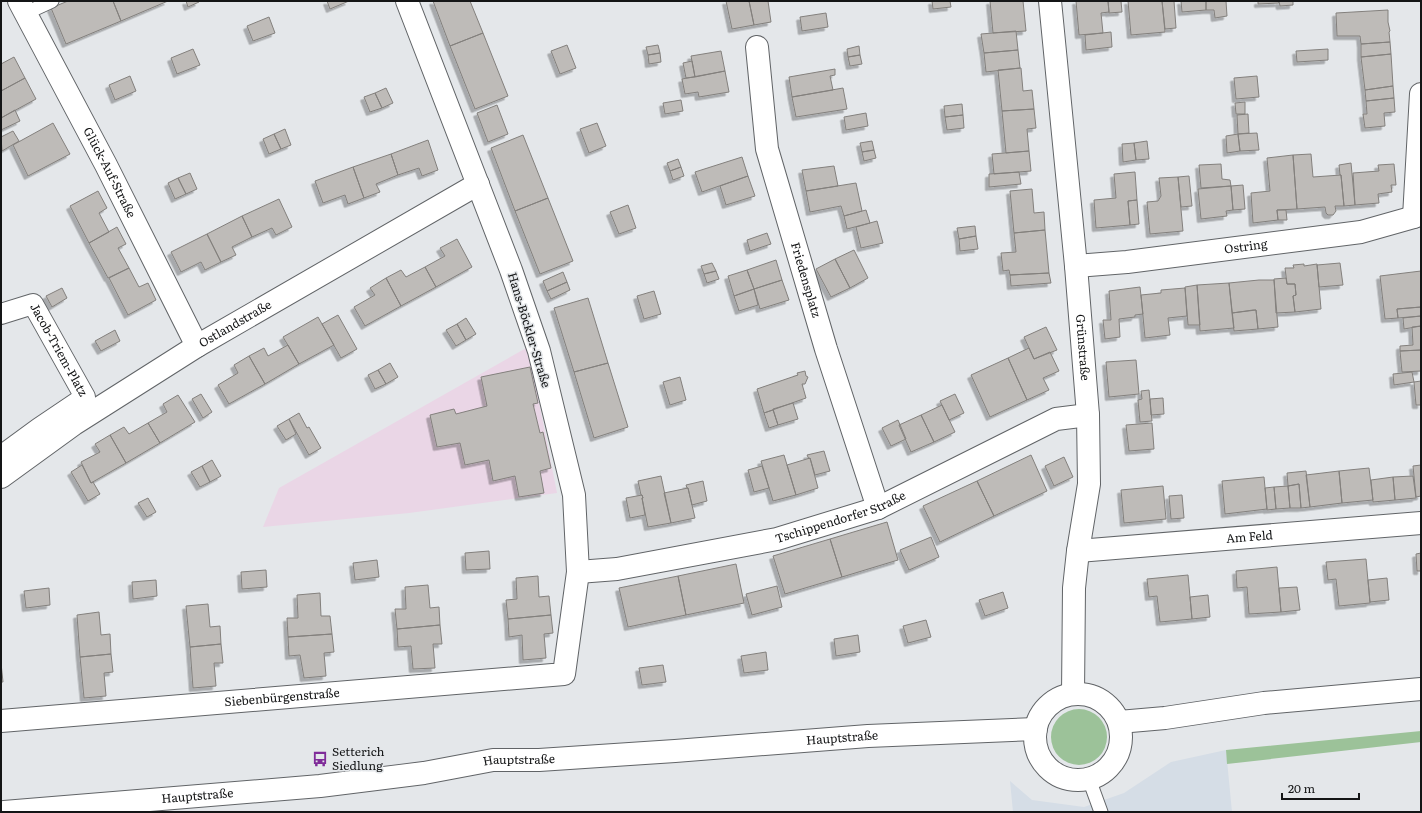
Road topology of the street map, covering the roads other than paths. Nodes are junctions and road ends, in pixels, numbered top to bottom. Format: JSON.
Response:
{"nodes":[{"id":1,"x":52,"y":1,"type":"edge"},
{"id":2,"x":407,"y":1,"type":"edge"},
{"id":3,"x":1050,"y":1,"type":"edge"},
{"id":4,"x":22,"y":7,"type":"edge"},
{"id":5,"x":757,"y":46,"type":"dead end"},
{"id":6,"x":1421,"y":94,"type":"edge"},
{"id":7,"x":478,"y":184,"type":"junction"},
{"id":8,"x":1418,"y":223,"type":"edge"},
{"id":9,"x":1076,"y":266,"type":"junction"},
{"id":10,"x":1,"y":314,"type":"edge"},
{"id":11,"x":197,"y":346,"type":"junction"},
{"id":12,"x":1088,"y":415,"type":"junction"},
{"id":13,"x":1,"y":456,"type":"edge"},
{"id":14,"x":1,"y":477,"type":"edge"},
{"id":15,"x":878,"y":508,"type":"junction"},
{"id":16,"x":1421,"y":523,"type":"edge"},
{"id":17,"x":1078,"y":551,"type":"junction"},
{"id":18,"x":578,"y":572,"type":"junction"},
{"id":19,"x":564,"y":674,"type":"joint"},
{"id":20,"x":1421,"y":689,"type":"edge"},
{"id":21,"x":1073,"y":694,"type":"junction"},
{"id":22,"x":1,"y":721,"type":"edge"},
{"id":23,"x":1119,"y":722,"type":"junction"},
{"id":24,"x":1036,"y":729,"type":"junction"},
{"id":25,"x":1089,"y":779,"type":"junction"},
{"id":26,"x":4,"y":812,"type":"edge"},
{"id":27,"x":1100,"y":812,"type":"edge"}],
"edges":[{"from":1,"to":4,"type":"lane"},
{"from":2,"to":7,"type":"street","name":"Hans-Böckler-Straße"},
{"from":3,"to":9,"type":"street","name":"Grünstraße"},
{"from":4,"to":11,"type":"street","name":"Glück-Auf-Straße"},
{"from":5,"to":15,"type":"street","name":"Friedensplatz"},
{"from":6,"to":8,"type":"street"},
{"from":7,"to":11,"type":"street","name":"Ostlandstraße"},
{"from":7,"to":18,"type":"street","name":"Hans-Böckler-Straße"},
{"from":8,"to":9,"type":"street","name":"Ostring"},
{"from":9,"to":12,"type":"street","name":"Grünstraße"},
{"from":10,"to":13,"type":"street","name":"Jacob-Triem-Platz"},
{"from":11,"to":14,"type":"street","name":"Ostlandstraße"},
{"from":12,"to":15,"type":"street","name":"Tschippendorfer Straße"},
{"from":12,"to":17,"type":"street","name":"Grünstraße"},
{"from":15,"to":18,"type":"street","name":"Tschippendorfer Straße"},
{"from":16,"to":17,"type":"street","name":"Am Feld"},
{"from":17,"to":21,"type":"street","name":"Grünstraße"},
{"from":18,"to":19,"type":"street","name":"Hans-Böckler-Straße"},
{"from":19,"to":22,"type":"street","name":"Siebenbürgenstraße"},
{"from":20,"to":23,"type":"street"},
{"from":21,"to":23,"type":"street"},
{"from":21,"to":24,"type":"street"},
{"from":23,"to":25,"type":"street"},
{"from":24,"to":25,"type":"street"},
{"from":24,"to":26,"type":"street","name":"Hauptstraße"},
{"from":25,"to":27,"type":"lane"}]}
